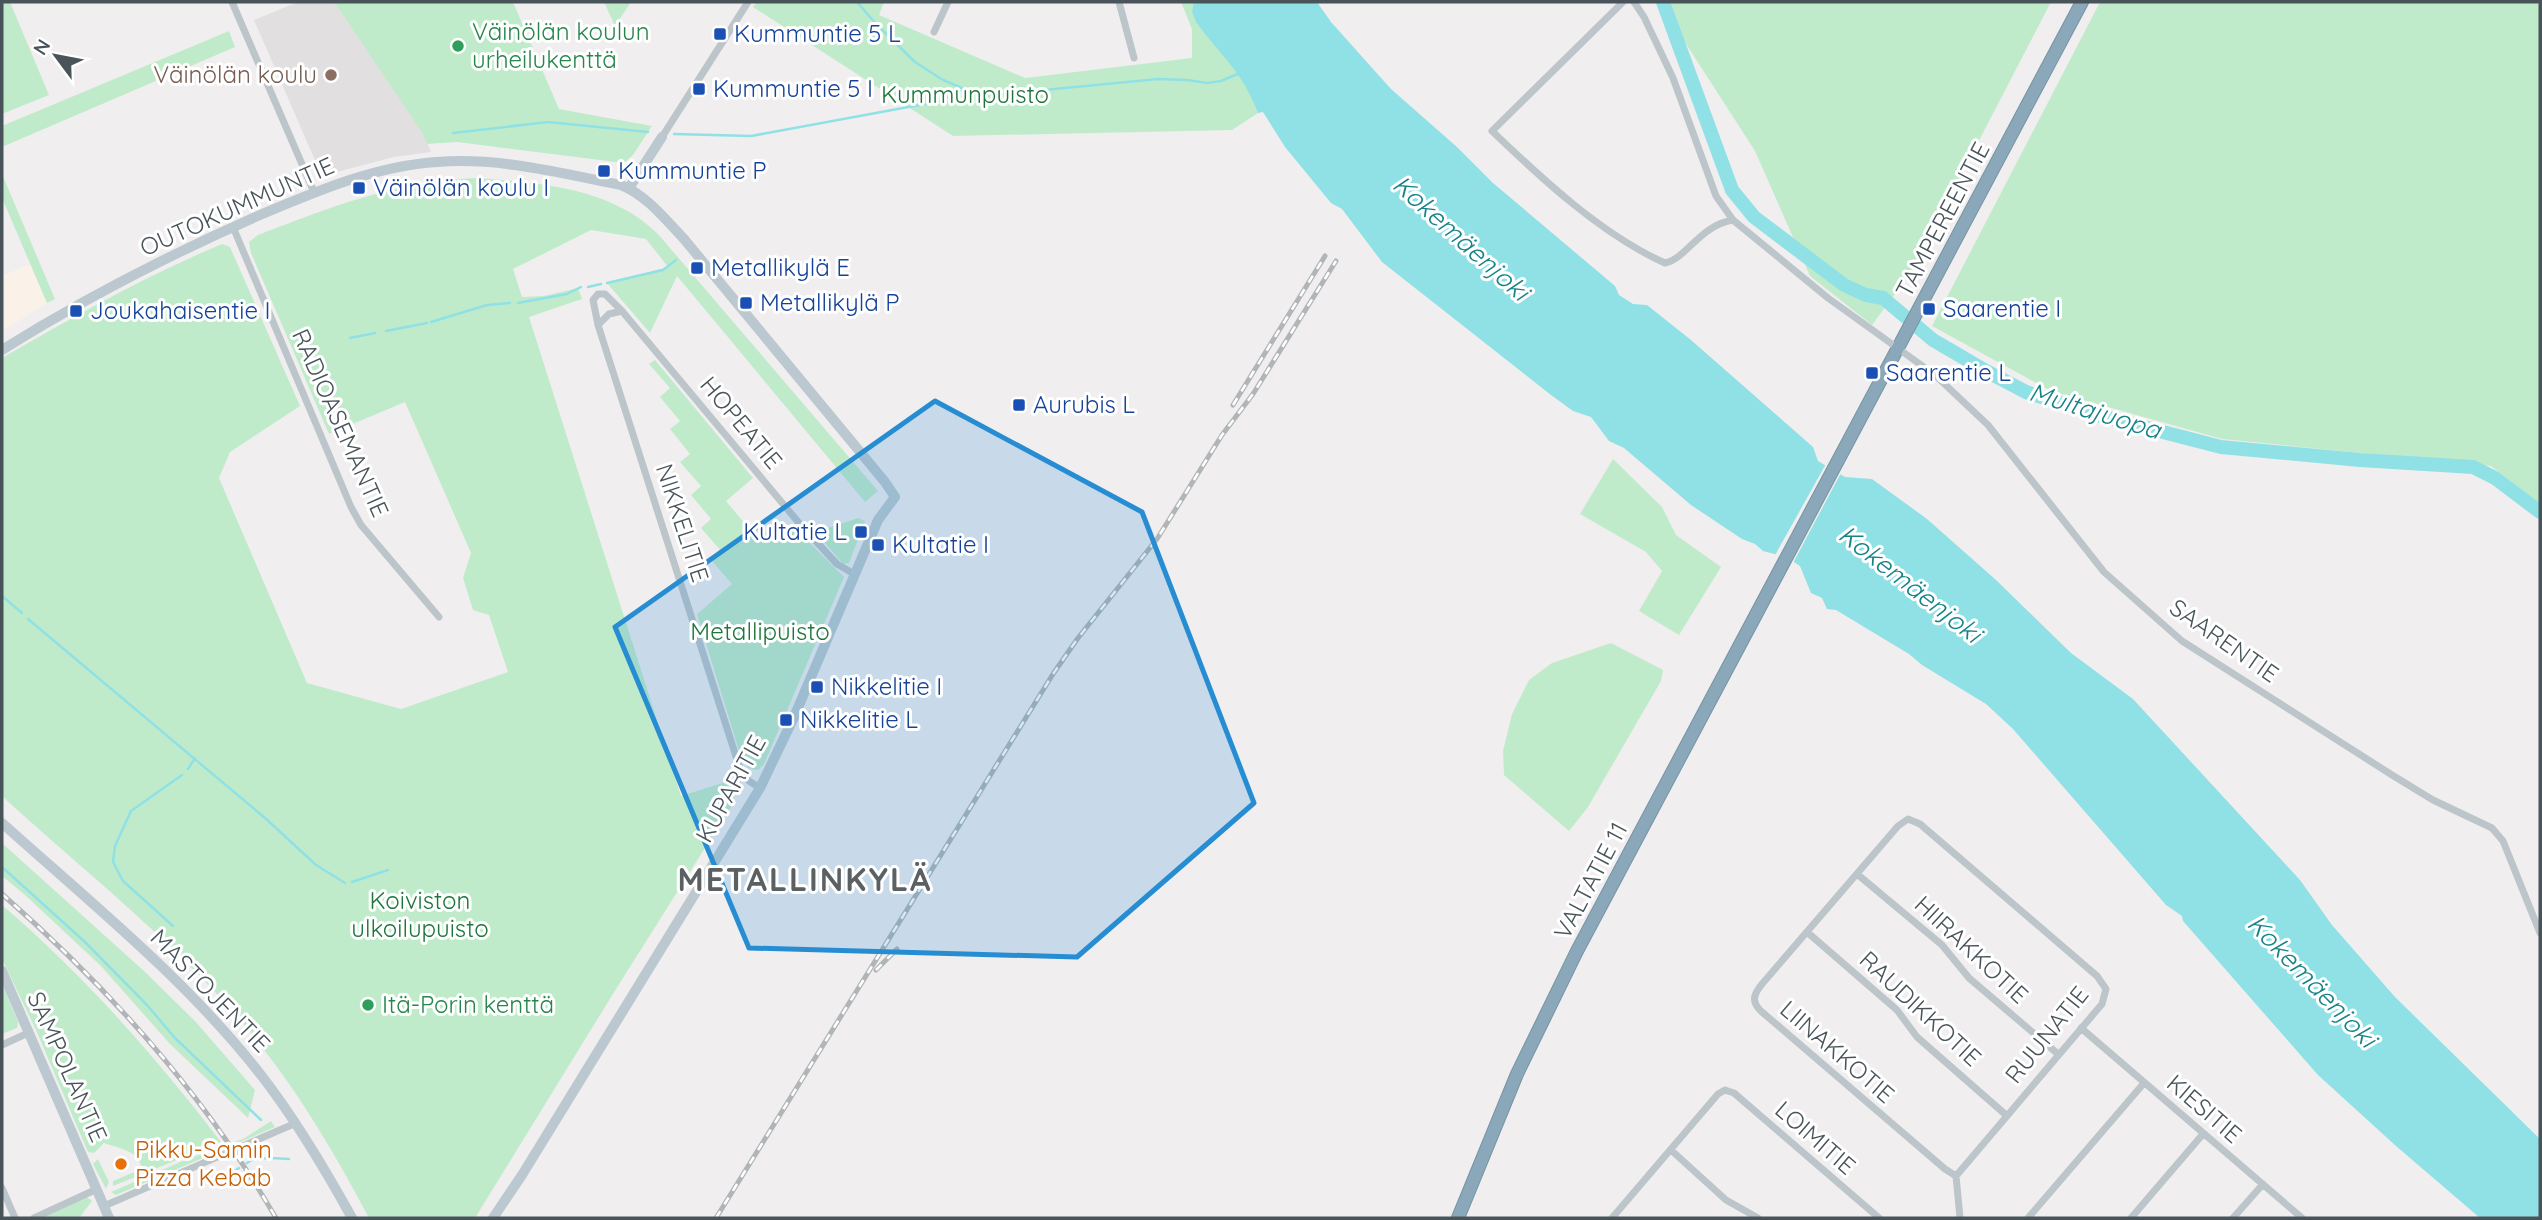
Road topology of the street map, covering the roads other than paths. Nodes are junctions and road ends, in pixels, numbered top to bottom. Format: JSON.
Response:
{"nodes":[{"id":1,"x":232,"y":2,"type":"edge"},
{"id":2,"x":748,"y":2,"type":"edge"},
{"id":3,"x":948,"y":2,"type":"edge"},
{"id":4,"x":1119,"y":2,"type":"edge"},
{"id":5,"x":1623,"y":2,"type":"edge"},
{"id":6,"x":1634,"y":2,"type":"edge"},
{"id":7,"x":2082,"y":2,"type":"edge"},
{"id":8,"x":934,"y":32,"type":"dead end"},
{"id":9,"x":1134,"y":58,"type":"dead end"},
{"id":10,"x":662,"y":137,"type":"joint"},
{"id":11,"x":629,"y":188,"type":"junction"},
{"id":12,"x":314,"y":192,"type":"junction"},
{"id":13,"x":1733,"y":220,"type":"junction"},
{"id":14,"x":233,"y":227,"type":"junction"},
{"id":15,"x":622,"y":311,"type":"junction"},
{"id":16,"x":598,"y":325,"type":"junction"},
{"id":17,"x":1900,"y":348,"type":"junction"},
{"id":18,"x":2,"y":350,"type":"edge"},
{"id":19,"x":1841,"y":458,"type":"joint"},
{"id":20,"x":854,"y":575,"type":"junction"},
{"id":21,"x":439,"y":617,"type":"dead end"},
{"id":22,"x":760,"y":788,"type":"junction"},
{"id":23,"x":1908,"y":819,"type":"joint"},
{"id":24,"x":2,"y":823,"type":"edge"},
{"id":25,"x":1857,"y":874,"type":"junction"},
{"id":26,"x":1807,"y":932,"type":"junction"},
{"id":27,"x":2540,"y":933,"type":"edge"},
{"id":28,"x":2,"y":971,"type":"edge"},
{"id":29,"x":2081,"y":1028,"type":"junction"},
{"id":30,"x":28,"y":1033,"type":"junction"},
{"id":31,"x":2,"y":1045,"type":"edge"},
{"id":32,"x":2058,"y":1054,"type":"junction"},
{"id":33,"x":2144,"y":1083,"type":"junction"},
{"id":34,"x":2006,"y":1115,"type":"junction"},
{"id":35,"x":296,"y":1123,"type":"junction"},
{"id":36,"x":2203,"y":1134,"type":"junction"},
{"id":37,"x":1671,"y":1150,"type":"junction"},
{"id":38,"x":1956,"y":1176,"type":"junction"},
{"id":39,"x":2263,"y":1184,"type":"junction"},
{"id":40,"x":2,"y":1188,"type":"edge"},
{"id":41,"x":97,"y":1189,"type":"junction"},
{"id":42,"x":104,"y":1206,"type":"junction"},
{"id":43,"x":1615,"y":1215,"type":"edge"},
{"id":44,"x":15,"y":1218,"type":"edge"},
{"id":45,"x":34,"y":1218,"type":"edge"},
{"id":46,"x":110,"y":1218,"type":"edge"},
{"id":47,"x":352,"y":1218,"type":"edge"},
{"id":48,"x":493,"y":1218,"type":"edge"},
{"id":49,"x":1458,"y":1218,"type":"edge"},
{"id":50,"x":1625,"y":1218,"type":"edge"},
{"id":51,"x":1758,"y":1218,"type":"edge"},
{"id":52,"x":1879,"y":1218,"type":"edge"},
{"id":53,"x":1960,"y":1218,"type":"edge"},
{"id":54,"x":2028,"y":1218,"type":"edge"},
{"id":55,"x":2131,"y":1218,"type":"edge"},
{"id":56,"x":2232,"y":1218,"type":"edge"},
{"id":57,"x":2302,"y":1218,"type":"edge"}],
"edges":[{"from":1,"to":12,"type":"street"},
{"from":2,"to":10,"type":"street"},
{"from":3,"to":8,"type":"street"},
{"from":4,"to":9,"type":"street"},
{"from":5,"to":13,"type":"street"},
{"from":6,"to":13,"type":"street","name":"SAARENTIE"},
{"from":7,"to":17,"type":"highway","name":"TAMPEREENTIE"},
{"from":10,"to":11,"type":"street"},
{"from":11,"to":12,"type":"street","name":"OUTOKUMMUNTIE"},
{"from":11,"to":20,"type":"street","name":"KUPARITIE"},
{"from":12,"to":14,"type":"street","name":"OUTOKUMMUNTIE"},
{"from":13,"to":17,"type":"street","name":"SAARENTIE"},
{"from":14,"to":18,"type":"street","name":"OUTOKUMMUNTIE"},
{"from":14,"to":21,"type":"street","name":"RADIOASEMANTIE"},
{"from":15,"to":16,"type":"street"},
{"from":15,"to":16,"type":"street","name":"NIKKELITIE"},
{"from":15,"to":20,"type":"street","name":"HOPEATIE"},
{"from":16,"to":22,"type":"street","name":"NIKKELITIE"},
{"from":17,"to":19,"type":"highway","name":"TAMPEREENTIE"},
{"from":17,"to":27,"type":"street","name":"SAARENTIE"},
{"from":19,"to":49,"type":"highway","name":"VALTATIE 11"},
{"from":20,"to":22,"type":"street","name":"KUPARITIE"},
{"from":22,"to":48,"type":"street","name":"KUPARITIE"},
{"from":23,"to":25,"type":"street","name":"LIINAKKOTIE"},
{"from":23,"to":29,"type":"street","name":"RUUNATIE"},
{"from":24,"to":35,"type":"street","name":"MASTOJENTIE"},
{"from":25,"to":26,"type":"street","name":"LIINAKKOTIE"},
{"from":25,"to":32,"type":"street","name":"HIIRAKKOTIE"},
{"from":26,"to":34,"type":"street","name":"RAUDIKKOTIE"},
{"from":26,"to":38,"type":"street","name":"LIINAKKOTIE"},
{"from":28,"to":30,"type":"street","name":"SAMPOLANTIE"},
{"from":29,"to":32,"type":"street","name":"RUUNATIE"},
{"from":29,"to":33,"type":"street","name":"KIESITIE"},
{"from":30,"to":31,"type":"street"},
{"from":30,"to":41,"type":"street","name":"SAMPOLANTIE"},
{"from":32,"to":34,"type":"street","name":"RUUNATIE"},
{"from":33,"to":36,"type":"street","name":"KIESITIE"},
{"from":33,"to":54,"type":"street"},
{"from":34,"to":38,"type":"street","name":"RUUNATIE"},
{"from":35,"to":42,"type":"street"},
{"from":35,"to":47,"type":"street","name":"MASTOJENTIE"},
{"from":36,"to":39,"type":"street","name":"KIESITIE"},
{"from":36,"to":55,"type":"street"},
{"from":37,"to":43,"type":"street"},
{"from":37,"to":51,"type":"street"},
{"from":37,"to":52,"type":"street","name":"LOIMITIE"},
{"from":38,"to":53,"type":"street"},
{"from":39,"to":56,"type":"street"},
{"from":39,"to":57,"type":"street","name":"KIESITIE"},
{"from":40,"to":44,"type":"street"},
{"from":41,"to":42,"type":"street","name":"SAMPOLANTIE"},
{"from":41,"to":45,"type":"street"},
{"from":42,"to":46,"type":"street","name":"SAMPOLANTIE"},
{"from":43,"to":50,"type":"street"}]}
